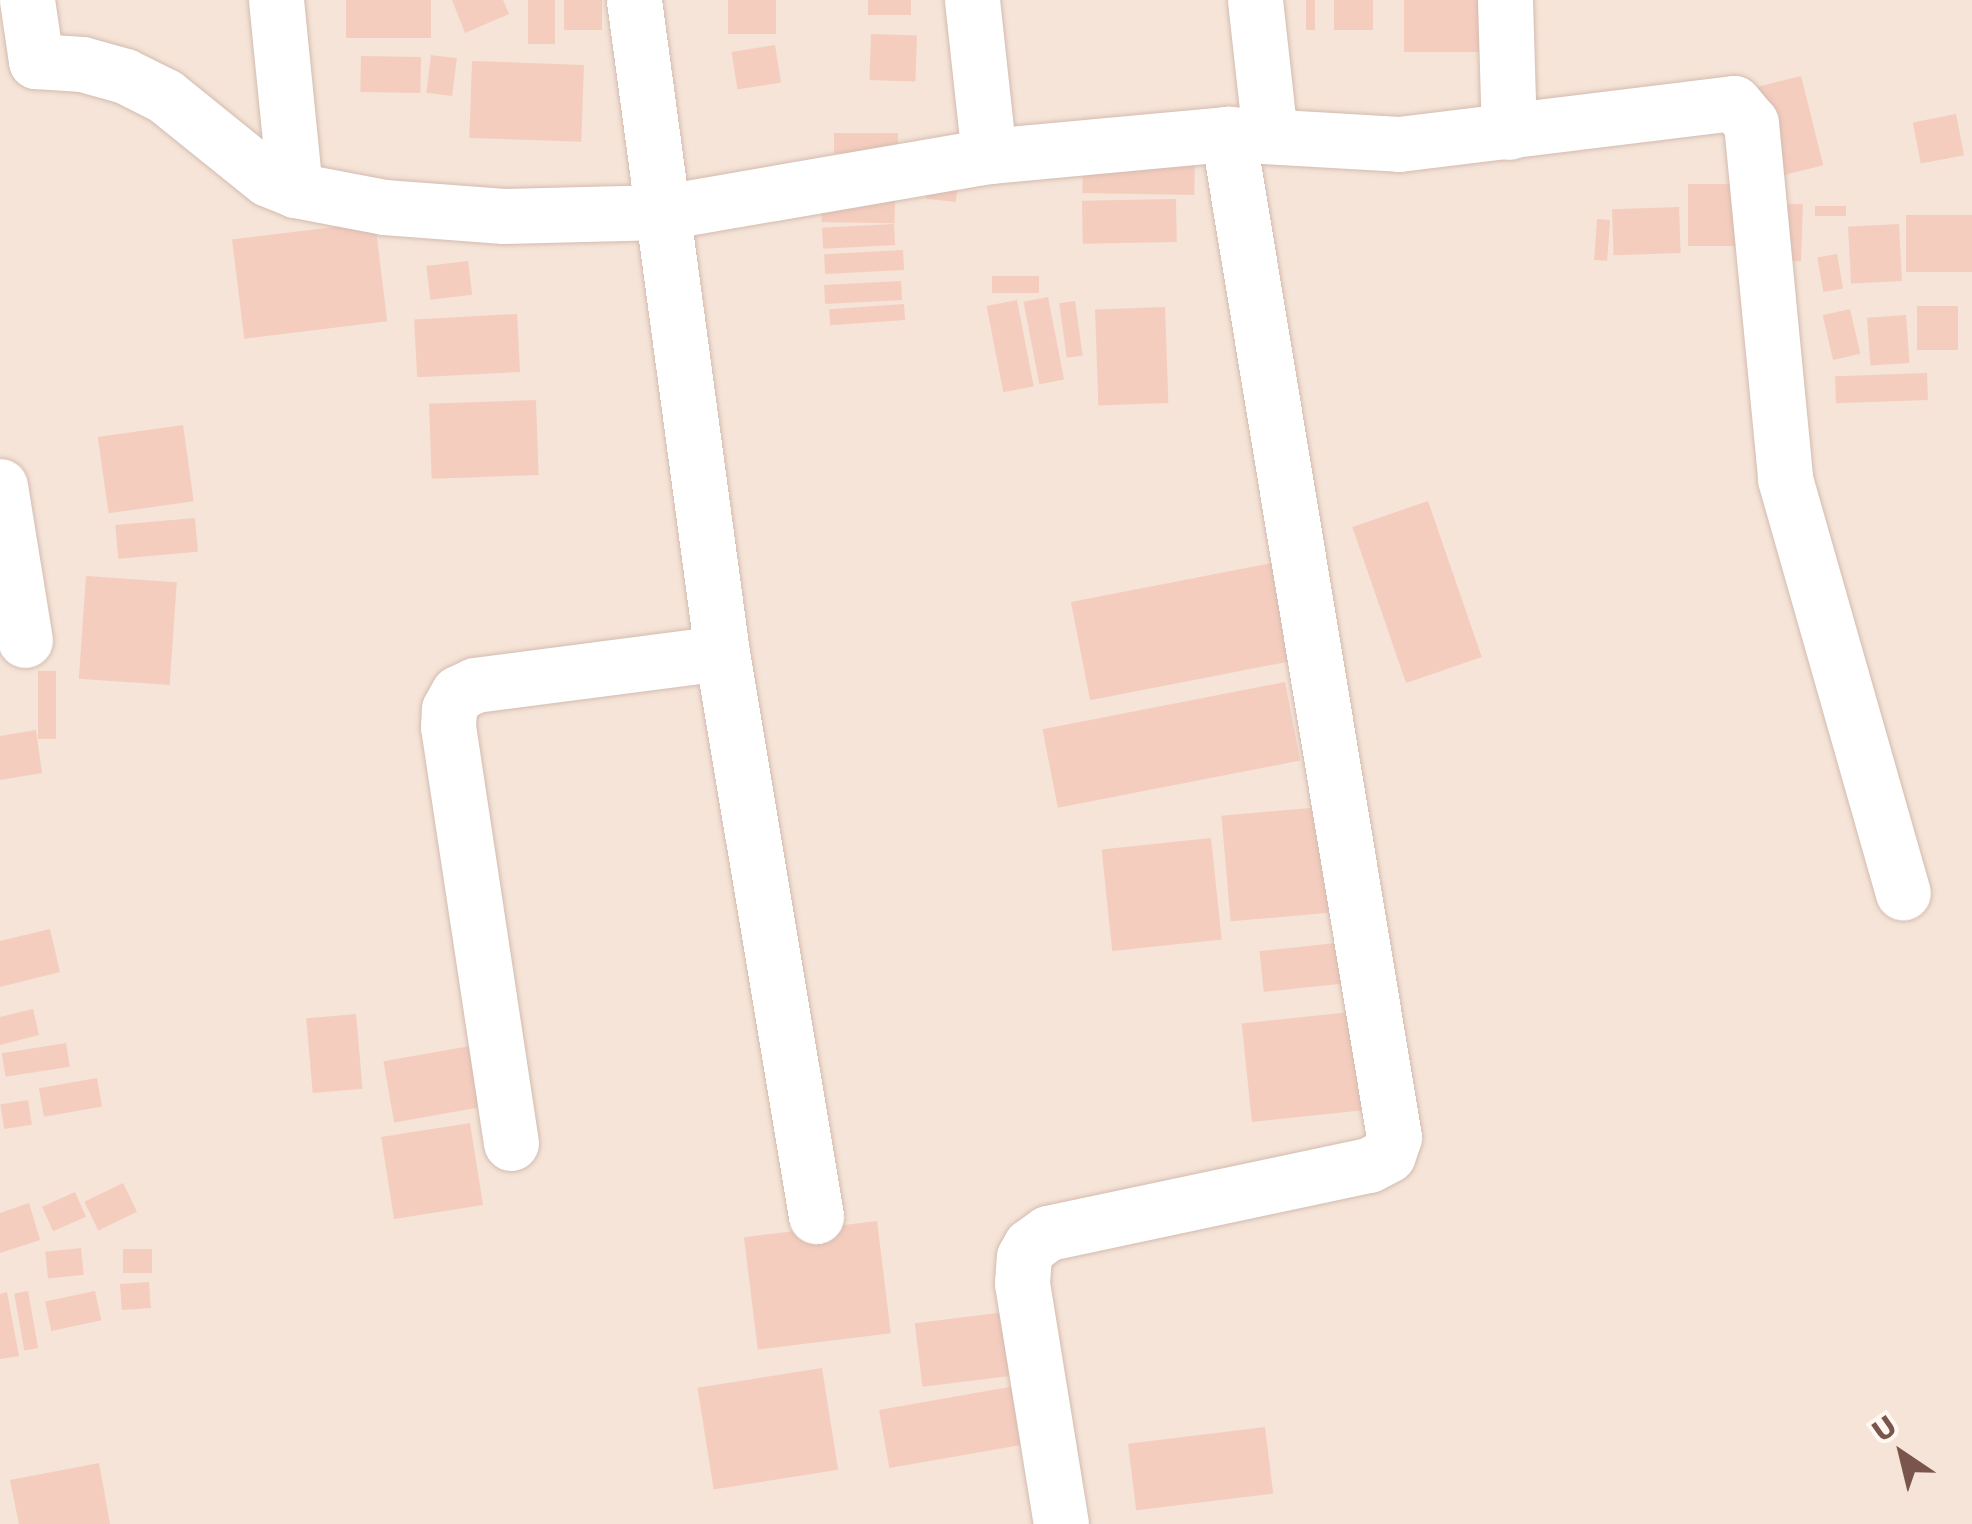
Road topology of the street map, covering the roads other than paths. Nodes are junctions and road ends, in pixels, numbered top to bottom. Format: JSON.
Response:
{"nodes":[{"id":1,"x":27,"y":0,"type":"edge"},
{"id":2,"x":276,"y":0,"type":"edge"},
{"id":3,"x":634,"y":0,"type":"edge"},
{"id":4,"x":972,"y":0,"type":"edge"},
{"id":5,"x":1255,"y":0,"type":"edge"},
{"id":6,"x":1504,"y":0,"type":"edge"},
{"id":7,"x":18,"y":65,"type":"edge"},
{"id":8,"x":1509,"y":132,"type":"junction"},
{"id":9,"x":1249,"y":135,"type":"junction"},
{"id":10,"x":989,"y":156,"type":"junction"},
{"id":11,"x":296,"y":190,"type":"junction"},
{"id":12,"x":664,"y":212,"type":"junction"},
{"id":13,"x":0,"y":486,"type":"edge"},
{"id":14,"x":25,"y":640,"type":"dead end"},
{"id":15,"x":722,"y":653,"type":"junction"},
{"id":16,"x":1903,"y":892,"type":"dead end"},
{"id":17,"x":511,"y":1144,"type":"dead end"},
{"id":18,"x":816,"y":1216,"type":"dead end"},
{"id":19,"x":1061,"y":1524,"type":"edge"}],
"edges":[{"from":1,"to":7,"type":"street"},
{"from":2,"to":11,"type":"street"},
{"from":3,"to":12,"type":"street"},
{"from":4,"to":10,"type":"street"},
{"from":5,"to":9,"type":"street"},
{"from":6,"to":8,"type":"street"},
{"from":7,"to":11,"type":"street"},
{"from":8,"to":9,"type":"street"},
{"from":8,"to":16,"type":"street"},
{"from":9,"to":10,"type":"street"},
{"from":9,"to":19,"type":"street"},
{"from":10,"to":12,"type":"street"},
{"from":11,"to":12,"type":"street"},
{"from":12,"to":15,"type":"street"},
{"from":13,"to":14,"type":"street"},
{"from":15,"to":17,"type":"street"},
{"from":15,"to":18,"type":"street"}]}
